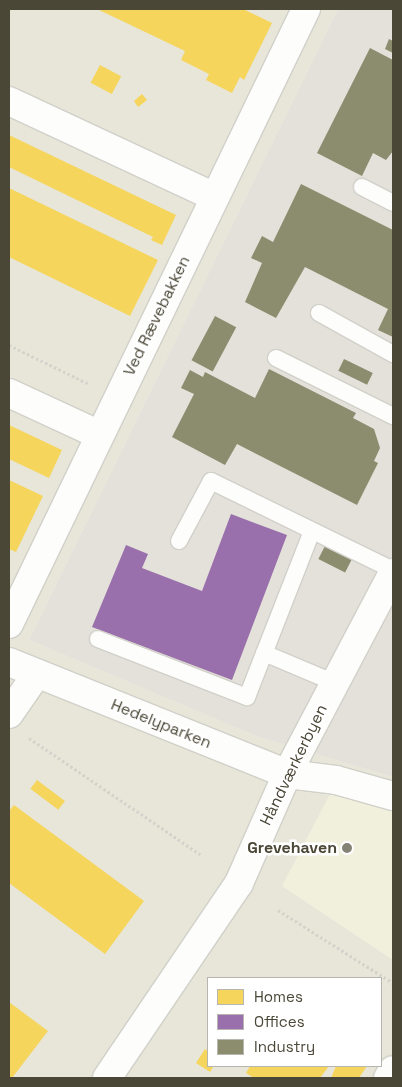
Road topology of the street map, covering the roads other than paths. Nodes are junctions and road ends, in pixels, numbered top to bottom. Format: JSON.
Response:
{"nodes":[{"id":1,"x":306,"y":9,"type":"edge"},
{"id":2,"x":9,"y":101,"type":"edge"},
{"id":3,"x":362,"y":187,"type":"dead end"},
{"id":4,"x":214,"y":197,"type":"junction"},
{"id":5,"x":393,"y":203,"type":"edge"},
{"id":6,"x":319,"y":313,"type":"dead end"},
{"id":7,"x":393,"y":354,"type":"edge"},
{"id":8,"x":276,"y":358,"type":"dead end"},
{"id":9,"x":9,"y":393,"type":"edge"},
{"id":10,"x":393,"y":416,"type":"edge"},
{"id":11,"x":100,"y":435,"type":"junction"},
{"id":12,"x":312,"y":531,"type":"junction"},
{"id":13,"x":179,"y":541,"type":"dead end"},
{"id":14,"x":393,"y":572,"type":"edge"},
{"id":15,"x":9,"y":624,"type":"edge"},
{"id":16,"x":98,"y":639,"type":"dead end"},
{"id":17,"x":264,"y":652,"type":"junction"},
{"id":18,"x":9,"y":662,"type":"edge"},
{"id":19,"x":36,"y":675,"type":"junction"},
{"id":20,"x":335,"y":682,"type":"junction"},
{"id":21,"x":9,"y":714,"type":"edge"},
{"id":22,"x":287,"y":774,"type":"junction"},
{"id":23,"x":393,"y":796,"type":"edge"},
{"id":24,"x":393,"y":1070,"type":"edge"},
{"id":25,"x":107,"y":1078,"type":"edge"},
{"id":26,"x":388,"y":1078,"type":"edge"}],
"edges":[{"from":1,"to":4,"type":"street","name":"Ved Rævebakken"},
{"from":2,"to":4,"type":"street"},
{"from":3,"to":5,"type":"lane"},
{"from":4,"to":11,"type":"street","name":"Ved Rævebakken"},
{"from":6,"to":7,"type":"lane"},
{"from":8,"to":10,"type":"lane"},
{"from":9,"to":11,"type":"street"},
{"from":11,"to":15,"type":"street","name":"Ved Rævebakken"},
{"from":12,"to":13,"type":"lane"},
{"from":12,"to":14,"type":"lane"},
{"from":12,"to":17,"type":"lane"},
{"from":14,"to":20,"type":"street","name":"Håndværkerbyen"},
{"from":16,"to":17,"type":"lane"},
{"from":17,"to":20,"type":"lane"},
{"from":18,"to":19,"type":"street","name":"Hedelyparken"},
{"from":19,"to":21,"type":"street"},
{"from":19,"to":22,"type":"street","name":"Hedelyparken"},
{"from":20,"to":22,"type":"street","name":"Håndværkerbyen"},
{"from":22,"to":23,"type":"street","name":"Hedelyparken"},
{"from":22,"to":25,"type":"street","name":"Håndværkerbyen"},
{"from":24,"to":26,"type":"street"}]}
